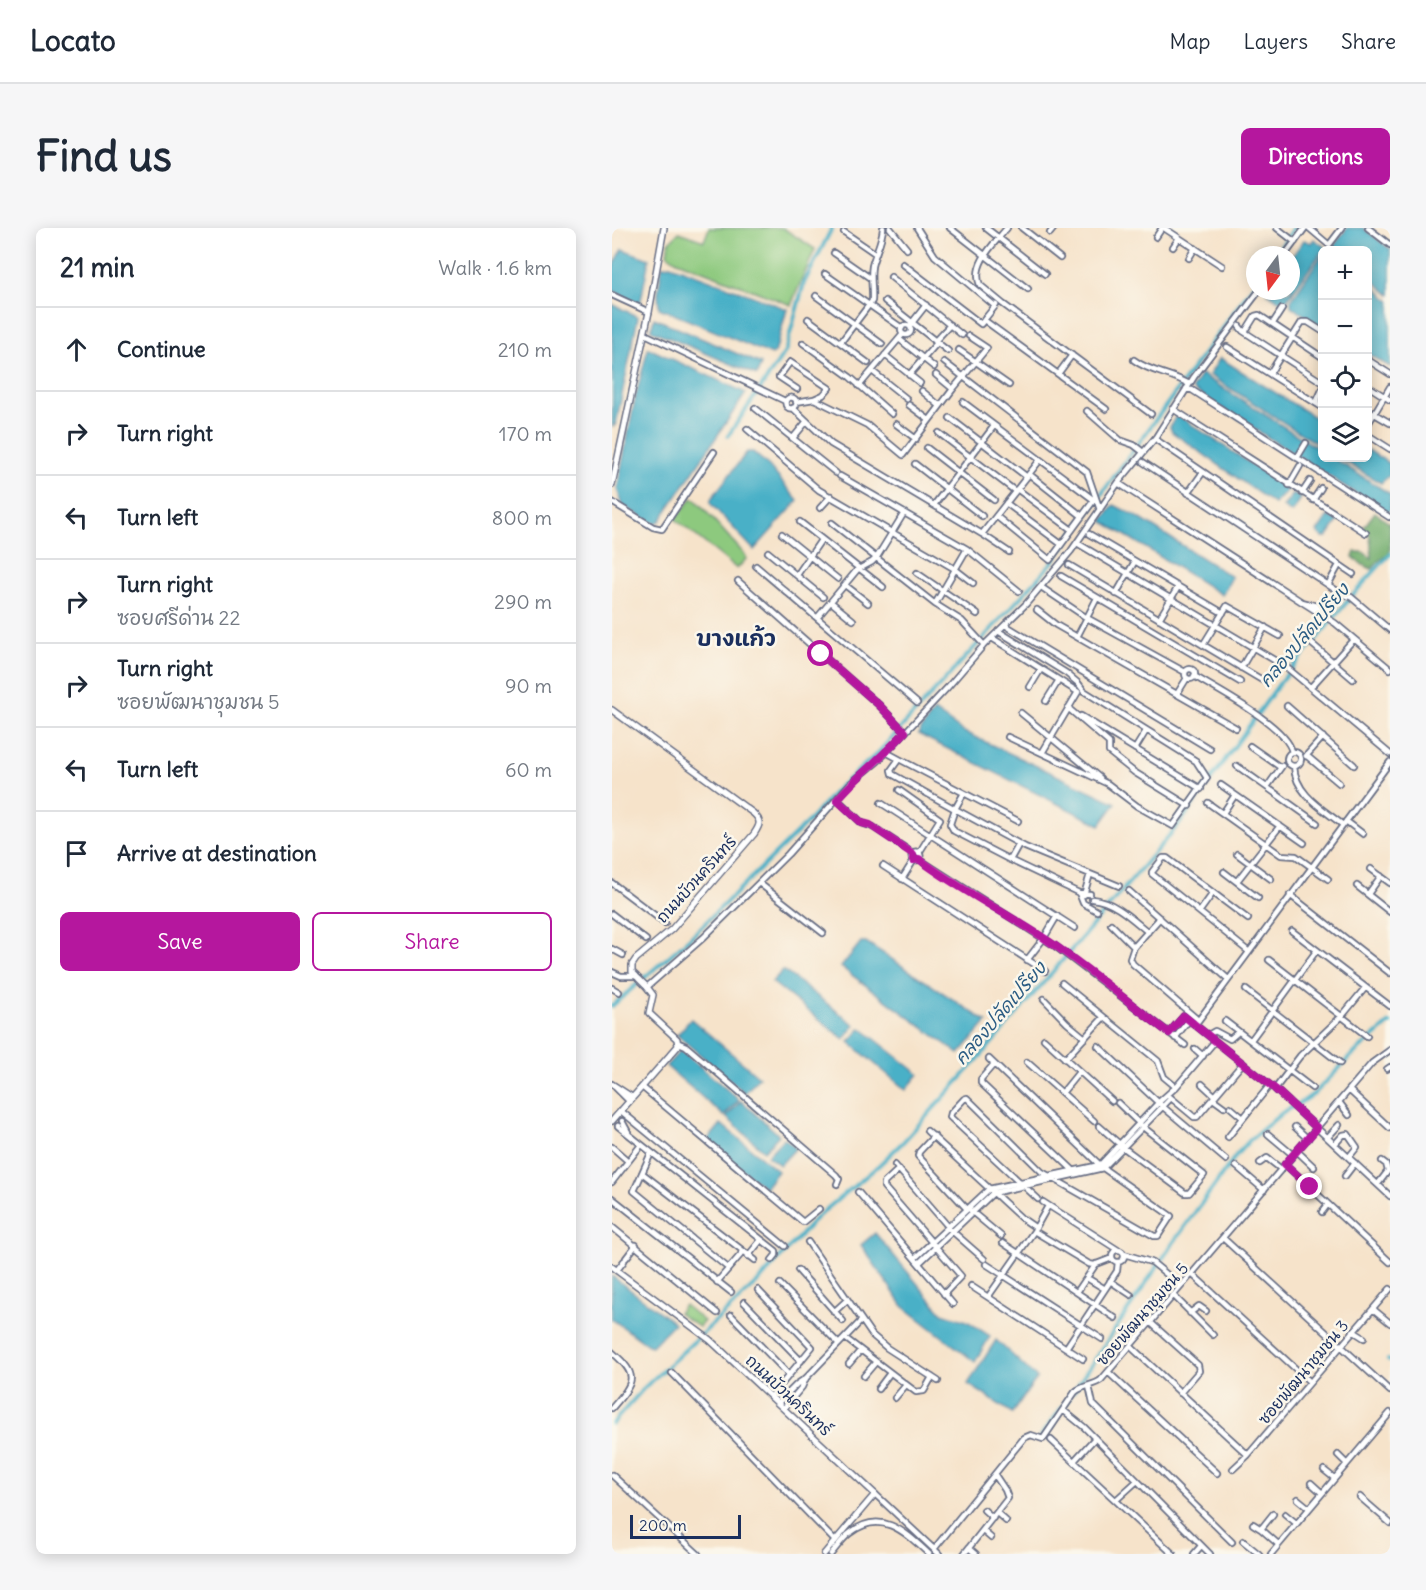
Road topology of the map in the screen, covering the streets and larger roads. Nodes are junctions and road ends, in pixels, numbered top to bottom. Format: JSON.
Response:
{"nodes":[{"id":1,"x":664,"y":228,"type":"edge"},
{"id":2,"x":890,"y":228,"type":"edge"},
{"id":3,"x":917,"y":228,"type":"edge"},
{"id":4,"x":950,"y":228,"type":"edge"},
{"id":5,"x":986,"y":228,"type":"edge"},
{"id":6,"x":1007,"y":228,"type":"edge"},
{"id":7,"x":1022,"y":228,"type":"edge"},
{"id":8,"x":1163,"y":228,"type":"edge"},
{"id":9,"x":1277,"y":228,"type":"edge"},
{"id":10,"x":1307,"y":228,"type":"edge"},
{"id":11,"x":1342,"y":228,"type":"edge"},
{"id":12,"x":1368,"y":228,"type":"edge"},
{"id":13,"x":882,"y":229,"type":"edge"},
{"id":14,"x":844,"y":232,"type":"dead end"},
{"id":15,"x":1156,"y":237,"type":"dead end"},
{"id":16,"x":999,"y":238,"type":"junction"},
{"id":17,"x":1179,"y":238,"type":"junction"},
{"id":18,"x":1294,"y":241,"type":"junction"},
{"id":19,"x":1390,"y":245,"type":"edge"},
{"id":20,"x":1291,"y":246,"type":"edge"},
{"id":21,"x":1173,"y":247,"type":"dead end"},
{"id":22,"x":1195,"y":248,"type":"junction"},
{"id":23,"x":907,"y":249,"type":"dead end"},
{"id":24,"x":834,"y":253,"type":"dead end"},
{"id":25,"x":876,"y":254,"type":"junction"},
{"id":26,"x":986,"y":255,"type":"junction"},
{"id":27,"x":1060,"y":258,"type":"dead end"},
{"id":28,"x":1189,"y":258,"type":"dead end"},
{"id":29,"x":903,"y":264,"type":"dead end"},
{"id":30,"x":1222,"y":266,"type":"dead end"},
{"id":31,"x":825,"y":274,"type":"dead end"},
{"id":32,"x":1045,"y":274,"type":"dead end"},
{"id":33,"x":891,"y":277,"type":"dead end"},
{"id":34,"x":870,"y":278,"type":"junction"},
{"id":35,"x":1028,"y":289,"type":"dead end"},
{"id":36,"x":612,"y":295,"type":"edge"},
{"id":37,"x":816,"y":296,"type":"dead end"},
{"id":38,"x":1253,"y":300,"type":"edge"},
{"id":39,"x":885,"y":301,"type":"dead end"},
{"id":40,"x":999,"y":301,"type":"junction"},
{"id":41,"x":870,"y":305,"type":"junction"},
{"id":42,"x":926,"y":305,"type":"junction"},
{"id":43,"x":995,"y":306,"type":"junction"},
{"id":44,"x":1282,"y":309,"type":"dead end"},
{"id":45,"x":649,"y":312,"type":"junction"},
{"id":46,"x":808,"y":319,"type":"dead end"},
{"id":47,"x":984,"y":320,"type":"junction"},
{"id":48,"x":1273,"y":323,"type":"junction"},
{"id":49,"x":856,"y":324,"type":"junction"},
{"id":50,"x":950,"y":324,"type":"junction"},
{"id":51,"x":911,"y":325,"type":"junction"},
{"id":52,"x":1238,"y":327,"type":"junction"},
{"id":53,"x":902,"y":328,"type":"junction"},
{"id":54,"x":1318,"y":328,"type":"edge"},
{"id":55,"x":645,"y":334,"type":"junction"},
{"id":56,"x":903,"y":334,"type":"junction"},
{"id":57,"x":962,"y":335,"type":"dead end"},
{"id":58,"x":969,"y":336,"type":"dead end"},
{"id":59,"x":1293,"y":336,"type":"junction"},
{"id":60,"x":899,"y":339,"type":"junction"},
{"id":61,"x":842,"y":342,"type":"junction"},
{"id":62,"x":936,"y":342,"type":"junction"},
{"id":63,"x":803,"y":343,"type":"dead end"},
{"id":64,"x":882,"y":344,"type":"dead end"},
{"id":65,"x":1227,"y":347,"type":"dead end"},
{"id":66,"x":959,"y":350,"type":"dead end"},
{"id":67,"x":948,"y":351,"type":"dead end"},
{"id":68,"x":1319,"y":354,"type":"edge"},
{"id":69,"x":885,"y":355,"type":"junction"},
{"id":70,"x":1072,"y":355,"type":"junction"},
{"id":71,"x":1281,"y":355,"type":"junction"},
{"id":72,"x":922,"y":359,"type":"junction"},
{"id":73,"x":1134,"y":360,"type":"dead end"},
{"id":74,"x":944,"y":362,"type":"dead end"},
{"id":75,"x":975,"y":362,"type":"junction"},
{"id":76,"x":868,"y":363,"type":"dead end"},
{"id":77,"x":1372,"y":363,"type":"edge"},
{"id":78,"x":934,"y":368,"type":"dead end"},
{"id":79,"x":872,"y":371,"type":"junction"},
{"id":80,"x":1270,"y":373,"type":"junction"},
{"id":81,"x":1058,"y":374,"type":"junction"},
{"id":82,"x":1390,"y":374,"type":"edge"},
{"id":83,"x":909,"y":375,"type":"junction"},
{"id":84,"x":936,"y":375,"type":"dead end"},
{"id":85,"x":963,"y":377,"type":"junction"},
{"id":86,"x":1318,"y":379,"type":"edge"},
{"id":87,"x":920,"y":383,"type":"dead end"},
{"id":88,"x":1186,"y":384,"type":"junction"},
{"id":89,"x":1009,"y":385,"type":"dead end"},
{"id":90,"x":859,"y":386,"type":"junction"},
{"id":91,"x":1390,"y":387,"type":"edge"},
{"id":92,"x":1372,"y":388,"type":"edge"},
{"id":93,"x":797,"y":389,"type":"dead end"},
{"id":94,"x":953,"y":389,"type":"junction"},
{"id":95,"x":922,"y":391,"type":"dead end"},
{"id":96,"x":1384,"y":396,"type":"junction"},
{"id":97,"x":814,"y":399,"type":"junction"},
{"id":98,"x":907,"y":399,"type":"dead end"},
{"id":99,"x":1318,"y":399,"type":"edge"},
{"id":100,"x":1390,"y":400,"type":"edge"},
{"id":101,"x":785,"y":401,"type":"junction"},
{"id":102,"x":796,"y":402,"type":"junction"},
{"id":103,"x":963,"y":402,"type":"dead end"},
{"id":104,"x":1316,"y":403,"type":"joint"},
{"id":105,"x":909,"y":405,"type":"dead end"},
{"id":106,"x":940,"y":405,"type":"junction"},
{"id":107,"x":755,"y":408,"type":"dead end"},
{"id":108,"x":793,"y":408,"type":"junction"},
{"id":109,"x":1173,"y":408,"type":"junction"},
{"id":110,"x":1106,"y":409,"type":"dead end"},
{"id":111,"x":1087,"y":411,"type":"dead end"},
{"id":112,"x":1374,"y":413,"type":"junction"},
{"id":113,"x":892,"y":414,"type":"dead end"},
{"id":114,"x":1151,"y":414,"type":"dead end"},
{"id":115,"x":1372,"y":417,"type":"edge"},
{"id":116,"x":950,"y":418,"type":"dead end"},
{"id":117,"x":929,"y":420,"type":"junction"},
{"id":118,"x":807,"y":421,"type":"junction"},
{"id":119,"x":896,"y":423,"type":"dead end"},
{"id":120,"x":1390,"y":423,"type":"edge"},
{"id":121,"x":994,"y":426,"type":"junction"},
{"id":122,"x":747,"y":429,"type":"dead end"},
{"id":123,"x":939,"y":433,"type":"dead end"},
{"id":124,"x":1372,"y":437,"type":"edge"},
{"id":125,"x":793,"y":438,"type":"junction"},
{"id":126,"x":916,"y":439,"type":"junction"},
{"id":127,"x":1158,"y":441,"type":"dead end"},
{"id":128,"x":982,"y":442,"type":"junction"},
{"id":129,"x":1306,"y":443,"type":"dead end"},
{"id":130,"x":927,"y":448,"type":"dead end"},
{"id":131,"x":1390,"y":448,"type":"edge"},
{"id":132,"x":1140,"y":449,"type":"junction"},
{"id":133,"x":714,"y":452,"type":"dead end"},
{"id":134,"x":970,"y":457,"type":"junction"},
{"id":135,"x":1297,"y":458,"type":"junction"},
{"id":136,"x":1040,"y":460,"type":"junction"},
{"id":137,"x":1143,"y":462,"type":"dead end"},
{"id":138,"x":915,"y":464,"type":"dead end"},
{"id":139,"x":1300,"y":466,"type":"dead end"},
{"id":140,"x":959,"y":472,"type":"junction"},
{"id":141,"x":1203,"y":472,"type":"junction"},
{"id":142,"x":613,"y":475,"type":"edge"},
{"id":143,"x":1028,"y":476,"type":"junction"},
{"id":144,"x":1310,"y":481,"type":"dead end"},
{"id":145,"x":1118,"y":483,"type":"junction"},
{"id":146,"x":1289,"y":484,"type":"junction"},
{"id":147,"x":612,"y":485,"type":"edge"},
{"id":148,"x":1321,"y":488,"type":"dead end"},
{"id":149,"x":947,"y":489,"type":"junction"},
{"id":150,"x":1016,"y":490,"type":"junction"},
{"id":151,"x":1188,"y":493,"type":"junction"},
{"id":152,"x":1302,"y":493,"type":"junction"},
{"id":153,"x":831,"y":496,"type":"junction"},
{"id":154,"x":994,"y":500,"type":"dead end"},
{"id":155,"x":1313,"y":500,"type":"junction"},
{"id":156,"x":1329,"y":500,"type":"dead end"},
{"id":157,"x":612,"y":502,"type":"edge"},
{"id":158,"x":1006,"y":503,"type":"junction"},
{"id":159,"x":934,"y":505,"type":"junction"},
{"id":160,"x":1324,"y":507,"type":"junction"},
{"id":161,"x":820,"y":508,"type":"dead end"},
{"id":162,"x":1100,"y":510,"type":"junction"},
{"id":163,"x":904,"y":513,"type":"junction"},
{"id":164,"x":982,"y":516,"type":"dead end"},
{"id":165,"x":996,"y":516,"type":"junction"},
{"id":166,"x":1082,"y":516,"type":"junction"},
{"id":167,"x":1389,"y":517,"type":"edge"},
{"id":168,"x":800,"y":522,"type":"dead end"},
{"id":169,"x":832,"y":523,"type":"dead end"},
{"id":170,"x":1071,"y":530,"type":"junction"},
{"id":171,"x":893,"y":532,"type":"junction"},
{"id":172,"x":1366,"y":533,"type":"dead end"},
{"id":173,"x":782,"y":534,"type":"dead end"},
{"id":174,"x":982,"y":534,"type":"junction"},
{"id":175,"x":1089,"y":534,"type":"dead end"},
{"id":176,"x":821,"y":540,"type":"junction"},
{"id":177,"x":1077,"y":543,"type":"junction"},
{"id":178,"x":1061,"y":544,"type":"junction"},
{"id":179,"x":967,"y":549,"type":"junction"},
{"id":180,"x":768,"y":552,"type":"dead end"},
{"id":181,"x":1009,"y":552,"type":"dead end"},
{"id":182,"x":810,"y":556,"type":"junction"},
{"id":183,"x":877,"y":557,"type":"junction"},
{"id":184,"x":1135,"y":561,"type":"junction"},
{"id":185,"x":1069,"y":565,"type":"dead end"},
{"id":186,"x":1339,"y":565,"type":"junction"},
{"id":187,"x":756,"y":566,"type":"dead end"},
{"id":188,"x":859,"y":569,"type":"junction"},
{"id":189,"x":955,"y":569,"type":"junction"},
{"id":190,"x":917,"y":573,"type":"dead end"},
{"id":191,"x":1128,"y":574,"type":"junction"},
{"id":192,"x":1353,"y":574,"type":"dead end"},
{"id":193,"x":797,"y":575,"type":"junction"},
{"id":194,"x":1061,"y":576,"type":"dead end"},
{"id":195,"x":838,"y":579,"type":"dead end"},
{"id":196,"x":738,"y":580,"type":"dead end"},
{"id":197,"x":973,"y":583,"type":"dead end"},
{"id":198,"x":845,"y":585,"type":"junction"},
{"id":199,"x":1328,"y":585,"type":"junction"},
{"id":200,"x":883,"y":587,"type":"dead end"},
{"id":201,"x":1041,"y":587,"type":"junction"},
{"id":202,"x":1178,"y":587,"type":"junction"},
{"id":203,"x":943,"y":590,"type":"junction"},
{"id":204,"x":1019,"y":591,"type":"dead end"},
{"id":205,"x":1116,"y":594,"type":"junction"},
{"id":206,"x":823,"y":597,"type":"dead end"},
{"id":207,"x":1097,"y":598,"type":"junction"},
{"id":208,"x":1172,"y":599,"type":"junction"},
{"id":209,"x":831,"y":602,"type":"junction"},
{"id":210,"x":868,"y":603,"type":"dead end"},
{"id":211,"x":935,"y":604,"type":"junction"},
{"id":212,"x":1037,"y":610,"type":"dead end"},
{"id":213,"x":1223,"y":612,"type":"junction"},
{"id":214,"x":977,"y":614,"type":"dead end"},
{"id":215,"x":817,"y":618,"type":"junction"},
{"id":216,"x":1087,"y":618,"type":"junction"},
{"id":217,"x":1159,"y":619,"type":"junction"},
{"id":218,"x":853,"y":620,"type":"dead end"},
{"id":219,"x":1005,"y":625,"type":"junction"},
{"id":220,"x":1215,"y":625,"type":"junction"},
{"id":221,"x":1265,"y":627,"type":"junction"},
{"id":222,"x":1390,"y":630,"type":"edge"},
{"id":223,"x":998,"y":631,"type":"junction"},
{"id":224,"x":1280,"y":636,"type":"dead end"},
{"id":225,"x":1077,"y":637,"type":"junction"},
{"id":226,"x":992,"y":638,"type":"junction"},
{"id":227,"x":1354,"y":639,"type":"junction"},
{"id":228,"x":1307,"y":640,"type":"dead end"},
{"id":229,"x":983,"y":644,"type":"junction"},
{"id":230,"x":1203,"y":645,"type":"junction"},
{"id":231,"x":1253,"y":647,"type":"junction"},
{"id":232,"x":1198,"y":657,"type":"junction"},
{"id":233,"x":1333,"y":662,"type":"junction"},
{"id":234,"x":1241,"y":668,"type":"junction"},
{"id":235,"x":1041,"y":669,"type":"junction"},
{"id":236,"x":1192,"y":669,"type":"junction"},
{"id":237,"x":1390,"y":669,"type":"edge"},
{"id":238,"x":1185,"y":672,"type":"junction"},
{"id":239,"x":1194,"y":676,"type":"junction"},
{"id":240,"x":1187,"y":678,"type":"junction"},
{"id":241,"x":1353,"y":679,"type":"dead end"},
{"id":242,"x":1059,"y":680,"type":"junction"},
{"id":243,"x":1262,"y":680,"type":"dead end"},
{"id":244,"x":1240,"y":682,"type":"dead end"},
{"id":245,"x":1030,"y":687,"type":"dead end"},
{"id":246,"x":1311,"y":687,"type":"junction"},
{"id":247,"x":1177,"y":694,"type":"junction"},
{"id":248,"x":1046,"y":701,"type":"dead end"},
{"id":249,"x":918,"y":703,"type":"dead end"},
{"id":250,"x":1287,"y":706,"type":"dead end"},
{"id":251,"x":1068,"y":708,"type":"junction"},
{"id":252,"x":612,"y":710,"type":"edge"},
{"id":253,"x":1021,"y":713,"type":"dead end"},
{"id":254,"x":1236,"y":728,"type":"dead end"},
{"id":255,"x":1146,"y":731,"type":"junction"},
{"id":256,"x":905,"y":732,"type":"junction"},
{"id":257,"x":1008,"y":737,"type":"dead end"},
{"id":258,"x":1051,"y":737,"type":"junction"},
{"id":259,"x":1323,"y":737,"type":"junction"},
{"id":260,"x":1250,"y":746,"type":"dead end"},
{"id":261,"x":1135,"y":748,"type":"junction"},
{"id":262,"x":1210,"y":749,"type":"dead end"},
{"id":263,"x":886,"y":752,"type":"junction"},
{"id":264,"x":1292,"y":752,"type":"junction"},
{"id":265,"x":1042,"y":753,"type":"junction"},
{"id":266,"x":1390,"y":754,"type":"edge"},
{"id":267,"x":1304,"y":757,"type":"junction"},
{"id":268,"x":898,"y":759,"type":"junction"},
{"id":269,"x":1287,"y":762,"type":"junction"},
{"id":270,"x":1390,"y":762,"type":"edge"},
{"id":271,"x":1354,"y":765,"type":"dead end"},
{"id":272,"x":1237,"y":766,"type":"dead end"},
{"id":273,"x":1294,"y":766,"type":"junction"},
{"id":274,"x":1280,"y":767,"type":"junction"},
{"id":275,"x":1339,"y":783,"type":"dead end"},
{"id":276,"x":1108,"y":784,"type":"junction"},
{"id":277,"x":1221,"y":784,"type":"dead end"},
{"id":278,"x":1267,"y":787,"type":"junction"},
{"id":279,"x":1201,"y":789,"type":"junction"},
{"id":280,"x":899,"y":790,"type":"dead end"},
{"id":281,"x":964,"y":793,"type":"junction"},
{"id":282,"x":1236,"y":795,"type":"junction"},
{"id":283,"x":837,"y":800,"type":"junction"},
{"id":284,"x":1209,"y":802,"type":"dead end"},
{"id":285,"x":881,"y":804,"type":"dead end"},
{"id":286,"x":1189,"y":806,"type":"junction"},
{"id":287,"x":955,"y":809,"type":"junction"},
{"id":288,"x":1223,"y":813,"type":"junction"},
{"id":289,"x":1018,"y":821,"type":"dead end"},
{"id":290,"x":1317,"y":823,"type":"dead end"},
{"id":291,"x":1344,"y":823,"type":"junction"},
{"id":292,"x":1280,"y":826,"type":"junction"},
{"id":293,"x":1363,"y":834,"type":"dead end"},
{"id":294,"x":930,"y":836,"type":"junction"},
{"id":295,"x":1304,"y":843,"type":"dead end"},
{"id":296,"x":1019,"y":844,"type":"junction"},
{"id":297,"x":1266,"y":844,"type":"junction"},
{"id":298,"x":1237,"y":854,"type":"dead end"},
{"id":299,"x":916,"y":856,"type":"junction"},
{"id":300,"x":1010,"y":860,"type":"junction"},
{"id":301,"x":1251,"y":864,"type":"junction"},
{"id":302,"x":883,"y":866,"type":"dead end"},
{"id":303,"x":1311,"y":866,"type":"junction"},
{"id":304,"x":1371,"y":869,"type":"dead end"},
{"id":305,"x":1224,"y":872,"type":"dead end"},
{"id":306,"x":1090,"y":874,"type":"junction"},
{"id":307,"x":1381,"y":876,"type":"junction"},
{"id":308,"x":902,"y":879,"type":"junction"},
{"id":309,"x":1271,"y":879,"type":"dead end"},
{"id":310,"x":1328,"y":879,"type":"dead end"},
{"id":311,"x":1237,"y":881,"type":"junction"},
{"id":312,"x":612,"y":882,"type":"edge"},
{"id":313,"x":759,"y":883,"type":"junction"},
{"id":314,"x":1390,"y":883,"type":"edge"},
{"id":315,"x":1119,"y":886,"type":"dead end"},
{"id":316,"x":1357,"y":886,"type":"dead end"},
{"id":317,"x":1129,"y":891,"type":"dead end"},
{"id":318,"x":1213,"y":893,"type":"junction"},
{"id":319,"x":1368,"y":894,"type":"junction"},
{"id":320,"x":1290,"y":895,"type":"junction"},
{"id":321,"x":1088,"y":896,"type":"junction"},
{"id":322,"x":1258,"y":898,"type":"dead end"},
{"id":323,"x":1097,"y":911,"type":"dead end"},
{"id":324,"x":1200,"y":911,"type":"junction"},
{"id":325,"x":1390,"y":912,"type":"edge"},
{"id":326,"x":612,"y":914,"type":"edge"},
{"id":327,"x":1057,"y":916,"type":"junction"},
{"id":328,"x":1160,"y":918,"type":"junction"},
{"id":329,"x":1248,"y":919,"type":"dead end"},
{"id":330,"x":665,"y":923,"type":"dead end"},
{"id":331,"x":1112,"y":924,"type":"dead end"},
{"id":332,"x":1075,"y":928,"type":"dead end"},
{"id":333,"x":1292,"y":931,"type":"dead end"},
{"id":334,"x":1148,"y":932,"type":"junction"},
{"id":335,"x":823,"y":933,"type":"dead end"},
{"id":336,"x":1044,"y":938,"type":"junction"},
{"id":337,"x":646,"y":940,"type":"dead end"},
{"id":338,"x":1134,"y":947,"type":"junction"},
{"id":339,"x":612,"y":949,"type":"edge"},
{"id":340,"x":1317,"y":950,"type":"junction"},
{"id":341,"x":1248,"y":951,"type":"junction"},
{"id":342,"x":623,"y":955,"type":"dead end"},
{"id":343,"x":1028,"y":960,"type":"junction"},
{"id":344,"x":1269,"y":960,"type":"dead end"},
{"id":345,"x":1045,"y":971,"type":"dead end"},
{"id":346,"x":612,"y":972,"type":"edge"},
{"id":347,"x":1390,"y":973,"type":"edge"},
{"id":348,"x":637,"y":977,"type":"junction"},
{"id":349,"x":1228,"y":979,"type":"junction"},
{"id":350,"x":1294,"y":980,"type":"junction"},
{"id":351,"x":1062,"y":983,"type":"dead end"},
{"id":352,"x":646,"y":986,"type":"junction"},
{"id":353,"x":612,"y":987,"type":"edge"},
{"id":354,"x":1365,"y":988,"type":"junction"},
{"id":355,"x":1246,"y":990,"type":"dead end"},
{"id":356,"x":619,"y":992,"type":"dead end"},
{"id":357,"x":1044,"y":999,"type":"dead end"},
{"id":358,"x":1390,"y":1006,"type":"edge"},
{"id":359,"x":1271,"y":1010,"type":"junction"},
{"id":360,"x":1342,"y":1016,"type":"junction"},
{"id":361,"x":1104,"y":1018,"type":"junction"},
{"id":362,"x":1189,"y":1020,"type":"junction"},
{"id":363,"x":1225,"y":1021,"type":"dead end"},
{"id":364,"x":1196,"y":1022,"type":"junction"},
{"id":365,"x":1169,"y":1033,"type":"junction"},
{"id":366,"x":1236,"y":1033,"type":"dead end"},
{"id":367,"x":1208,"y":1035,"type":"junction"},
{"id":368,"x":1367,"y":1036,"type":"dead end"},
{"id":369,"x":1085,"y":1038,"type":"junction"},
{"id":370,"x":1175,"y":1038,"type":"junction"},
{"id":371,"x":1044,"y":1039,"type":"dead end"},
{"id":372,"x":1251,"y":1040,"type":"junction"},
{"id":373,"x":1215,"y":1041,"type":"junction"},
{"id":374,"x":1314,"y":1041,"type":"junction"},
{"id":375,"x":679,"y":1043,"type":"junction"},
{"id":376,"x":1185,"y":1045,"type":"dead end"},
{"id":377,"x":1098,"y":1046,"type":"dead end"},
{"id":378,"x":1195,"y":1049,"type":"dead end"},
{"id":379,"x":1390,"y":1050,"type":"edge"},
{"id":380,"x":1203,"y":1056,"type":"junction"},
{"id":381,"x":989,"y":1059,"type":"dead end"},
{"id":382,"x":1065,"y":1059,"type":"junction"},
{"id":383,"x":1027,"y":1062,"type":"dead end"},
{"id":384,"x":1243,"y":1063,"type":"junction"},
{"id":385,"x":1340,"y":1063,"type":"dead end"},
{"id":386,"x":994,"y":1064,"type":"junction"},
{"id":387,"x":1290,"y":1070,"type":"junction"},
{"id":388,"x":1079,"y":1072,"type":"junction"},
{"id":389,"x":1202,"y":1084,"type":"dead end"},
{"id":390,"x":613,"y":1085,"type":"edge"},
{"id":391,"x":1270,"y":1085,"type":"junction"},
{"id":392,"x":642,"y":1087,"type":"junction"},
{"id":393,"x":1176,"y":1087,"type":"junction"},
{"id":394,"x":1312,"y":1088,"type":"dead end"},
{"id":395,"x":1275,"y":1089,"type":"junction"},
{"id":396,"x":1350,"y":1090,"type":"junction"},
{"id":397,"x":1062,"y":1093,"type":"junction"},
{"id":398,"x":1169,"y":1097,"type":"junction"},
{"id":399,"x":1214,"y":1097,"type":"junction"},
{"id":400,"x":631,"y":1099,"type":"junction"},
{"id":401,"x":1112,"y":1101,"type":"dead end"},
{"id":402,"x":1339,"y":1102,"type":"junction"},
{"id":403,"x":1118,"y":1103,"type":"dead end"},
{"id":404,"x":1160,"y":1104,"type":"junction"},
{"id":405,"x":1349,"y":1115,"type":"dead end"},
{"id":406,"x":1243,"y":1118,"type":"junction"},
{"id":407,"x":618,"y":1120,"type":"edge"},
{"id":408,"x":1094,"y":1121,"type":"dead end"},
{"id":409,"x":1141,"y":1125,"type":"junction"},
{"id":410,"x":1339,"y":1125,"type":"dead end"},
{"id":411,"x":1099,"y":1126,"type":"dead end"},
{"id":412,"x":1295,"y":1127,"type":"dead end"},
{"id":413,"x":1317,"y":1128,"type":"junction"},
{"id":414,"x":1390,"y":1128,"type":"edge"},
{"id":415,"x":927,"y":1131,"type":"dead end"},
{"id":416,"x":1268,"y":1134,"type":"dead end"},
{"id":417,"x":934,"y":1136,"type":"junction"},
{"id":418,"x":1228,"y":1137,"type":"dead end"},
{"id":419,"x":1328,"y":1137,"type":"junction"},
{"id":420,"x":1308,"y":1139,"type":"junction"},
{"id":421,"x":1335,"y":1144,"type":"junction"},
{"id":422,"x":640,"y":1145,"type":"junction"},
{"id":423,"x":1122,"y":1146,"type":"junction"},
{"id":424,"x":612,"y":1147,"type":"edge"},
{"id":425,"x":651,"y":1153,"type":"junction"},
{"id":426,"x":1295,"y":1153,"type":"junction"},
{"id":427,"x":1349,"y":1157,"type":"junction"},
{"id":428,"x":1226,"y":1160,"type":"dead end"},
{"id":429,"x":628,"y":1161,"type":"junction"},
{"id":430,"x":1382,"y":1161,"type":"dead end"},
{"id":431,"x":1260,"y":1163,"type":"dead end"},
{"id":432,"x":1355,"y":1163,"type":"junction"},
{"id":433,"x":1285,"y":1164,"type":"junction"},
{"id":434,"x":1102,"y":1166,"type":"junction"},
{"id":435,"x":1236,"y":1166,"type":"dead end"},
{"id":436,"x":1314,"y":1167,"type":"dead end"},
{"id":437,"x":1281,"y":1169,"type":"junction"},
{"id":438,"x":1076,"y":1172,"type":"junction"},
{"id":439,"x":642,"y":1173,"type":"junction"},
{"id":440,"x":614,"y":1175,"type":"edge"},
{"id":441,"x":1345,"y":1176,"type":"dead end"},
{"id":442,"x":1051,"y":1178,"type":"junction"},
{"id":443,"x":612,"y":1182,"type":"edge"},
{"id":444,"x":837,"y":1184,"type":"dead end"},
{"id":445,"x":1378,"y":1184,"type":"junction"},
{"id":446,"x":1021,"y":1185,"type":"junction"},
{"id":447,"x":1264,"y":1190,"type":"junction"},
{"id":448,"x":991,"y":1191,"type":"junction"},
{"id":449,"x":858,"y":1192,"type":"dead end"},
{"id":450,"x":1390,"y":1196,"type":"edge"},
{"id":451,"x":612,"y":1198,"type":"edge"},
{"id":452,"x":1328,"y":1204,"type":"junction"},
{"id":453,"x":1048,"y":1206,"type":"junction"},
{"id":454,"x":819,"y":1209,"type":"dead end"},
{"id":455,"x":969,"y":1210,"type":"junction"},
{"id":456,"x":1322,"y":1212,"type":"dead end"},
{"id":457,"x":612,"y":1227,"type":"edge"},
{"id":458,"x":949,"y":1229,"type":"junction"},
{"id":459,"x":1035,"y":1229,"type":"junction"},
{"id":460,"x":1001,"y":1236,"type":"dead end"},
{"id":461,"x":1223,"y":1238,"type":"junction"},
{"id":462,"x":761,"y":1240,"type":"junction"},
{"id":463,"x":807,"y":1242,"type":"dead end"},
{"id":464,"x":1003,"y":1243,"type":"dead end"},
{"id":465,"x":636,"y":1245,"type":"junction"},
{"id":466,"x":933,"y":1245,"type":"junction"},
{"id":467,"x":785,"y":1246,"type":"dead end"},
{"id":468,"x":1118,"y":1250,"type":"junction"},
{"id":469,"x":743,"y":1252,"type":"junction"},
{"id":470,"x":1018,"y":1253,"type":"junction"},
{"id":471,"x":1124,"y":1255,"type":"junction"},
{"id":472,"x":748,"y":1256,"type":"junction"},
{"id":473,"x":1112,"y":1258,"type":"junction"},
{"id":474,"x":754,"y":1260,"type":"dead end"},
{"id":475,"x":772,"y":1260,"type":"dead end"},
{"id":476,"x":917,"y":1260,"type":"junction"},
{"id":477,"x":1118,"y":1262,"type":"junction"},
{"id":478,"x":1390,"y":1262,"type":"edge"},
{"id":479,"x":1096,"y":1264,"type":"junction"},
{"id":480,"x":614,"y":1268,"type":"edge"},
{"id":481,"x":728,"y":1268,"type":"junction"},
{"id":482,"x":798,"y":1270,"type":"dead end"},
{"id":483,"x":1192,"y":1274,"type":"junction"},
{"id":484,"x":1004,"y":1275,"type":"junction"},
{"id":485,"x":1087,"y":1278,"type":"junction"},
{"id":486,"x":1110,"y":1281,"type":"junction"},
{"id":487,"x":717,"y":1282,"type":"junction"},
{"id":488,"x":780,"y":1284,"type":"dead end"},
{"id":489,"x":971,"y":1286,"type":"dead end"},
{"id":490,"x":1181,"y":1286,"type":"junction"},
{"id":491,"x":1105,"y":1289,"type":"junction"},
{"id":492,"x":1390,"y":1289,"type":"edge"},
{"id":493,"x":758,"y":1290,"type":"dead end"},
{"id":494,"x":731,"y":1292,"type":"dead end"},
{"id":495,"x":1077,"y":1292,"type":"junction"},
{"id":496,"x":944,"y":1294,"type":"junction"},
{"id":497,"x":1131,"y":1295,"type":"dead end"},
{"id":498,"x":1173,"y":1295,"type":"junction"},
{"id":499,"x":988,"y":1297,"type":"junction"},
{"id":500,"x":847,"y":1300,"type":"junction"},
{"id":501,"x":744,"y":1302,"type":"dead end"},
{"id":502,"x":1096,"y":1303,"type":"junction"},
{"id":503,"x":952,"y":1304,"type":"dead end"},
{"id":504,"x":1373,"y":1309,"type":"junction"},
{"id":505,"x":1206,"y":1311,"type":"dead end"},
{"id":506,"x":717,"y":1312,"type":"dead end"},
{"id":507,"x":834,"y":1312,"type":"junction"},
{"id":508,"x":1190,"y":1313,"type":"junction"},
{"id":509,"x":731,"y":1315,"type":"dead end"},
{"id":510,"x":1115,"y":1317,"type":"dead end"},
{"id":511,"x":843,"y":1321,"type":"dead end"},
{"id":512,"x":861,"y":1321,"type":"junction"},
{"id":513,"x":1150,"y":1322,"type":"junction"},
{"id":514,"x":1390,"y":1323,"type":"edge"},
{"id":515,"x":1081,"y":1325,"type":"junction"},
{"id":516,"x":1353,"y":1331,"type":"junction"},
{"id":517,"x":1213,"y":1335,"type":"dead end"},
{"id":518,"x":845,"y":1338,"type":"junction"},
{"id":519,"x":1364,"y":1338,"type":"dead end"},
{"id":520,"x":1102,"y":1339,"type":"dead end"},
{"id":521,"x":839,"y":1344,"type":"junction"},
{"id":522,"x":1130,"y":1346,"type":"junction"},
{"id":523,"x":1341,"y":1346,"type":"junction"},
{"id":524,"x":1066,"y":1348,"type":"junction"},
{"id":525,"x":860,"y":1351,"type":"junction"},
{"id":526,"x":612,"y":1352,"type":"edge"},
{"id":527,"x":1083,"y":1359,"type":"dead end"},
{"id":528,"x":801,"y":1361,"type":"junction"},
{"id":529,"x":875,"y":1362,"type":"junction"},
{"id":530,"x":849,"y":1364,"type":"dead end"},
{"id":531,"x":1108,"y":1372,"type":"junction"},
{"id":532,"x":672,"y":1373,"type":"dead end"},
{"id":533,"x":890,"y":1373,"type":"junction"},
{"id":534,"x":789,"y":1375,"type":"junction"},
{"id":535,"x":864,"y":1376,"type":"dead end"},
{"id":536,"x":932,"y":1377,"type":"junction"},
{"id":537,"x":938,"y":1381,"type":"dead end"},
{"id":538,"x":1309,"y":1381,"type":"junction"},
{"id":539,"x":906,"y":1385,"type":"junction"},
{"id":540,"x":1089,"y":1386,"type":"junction"},
{"id":541,"x":878,"y":1389,"type":"dead end"},
{"id":542,"x":1390,"y":1391,"type":"edge"},
{"id":543,"x":1180,"y":1393,"type":"junction"},
{"id":544,"x":770,"y":1396,"type":"junction"},
{"id":545,"x":895,"y":1398,"type":"dead end"},
{"id":546,"x":781,"y":1406,"type":"junction"},
{"id":547,"x":612,"y":1408,"type":"edge"},
{"id":548,"x":1063,"y":1410,"type":"junction"},
{"id":549,"x":1390,"y":1413,"type":"edge"},
{"id":550,"x":1095,"y":1438,"type":"junction"},
{"id":551,"x":1051,"y":1440,"type":"dead end"},
{"id":552,"x":1248,"y":1455,"type":"junction"},
{"id":553,"x":1338,"y":1455,"type":"dead end"},
{"id":554,"x":1074,"y":1461,"type":"junction"},
{"id":555,"x":1347,"y":1464,"type":"junction"},
{"id":556,"x":1233,"y":1469,"type":"dead end"},
{"id":557,"x":1324,"y":1470,"type":"dead end"},
{"id":558,"x":1216,"y":1473,"type":"dead end"},
{"id":559,"x":612,"y":1475,"type":"edge"},
{"id":560,"x":995,"y":1475,"type":"junction"},
{"id":561,"x":1334,"y":1478,"type":"junction"},
{"id":562,"x":1137,"y":1481,"type":"junction"},
{"id":563,"x":1311,"y":1484,"type":"dead end"},
{"id":564,"x":1322,"y":1493,"type":"junction"},
{"id":565,"x":875,"y":1494,"type":"junction"},
{"id":566,"x":1360,"y":1497,"type":"dead end"},
{"id":567,"x":1298,"y":1498,"type":"dead end"},
{"id":568,"x":1116,"y":1500,"type":"junction"},
{"id":569,"x":1309,"y":1508,"type":"junction"},
{"id":570,"x":984,"y":1510,"type":"dead end"},
{"id":571,"x":1273,"y":1514,"type":"dead end"},
{"id":572,"x":1285,"y":1514,"type":"dead end"},
{"id":573,"x":995,"y":1516,"type":"junction"},
{"id":574,"x":1006,"y":1521,"type":"dead end"},
{"id":575,"x":1296,"y":1523,"type":"junction"},
{"id":576,"x":1390,"y":1523,"type":"edge"},
{"id":577,"x":1253,"y":1524,"type":"dead end"},
{"id":578,"x":1261,"y":1529,"type":"junction"},
{"id":579,"x":982,"y":1531,"type":"junction"},
{"id":580,"x":991,"y":1538,"type":"dead end"},
{"id":581,"x":835,"y":1541,"type":"junction"},
{"id":582,"x":1242,"y":1541,"type":"dead end"},
{"id":583,"x":1232,"y":1542,"type":"dead end"},
{"id":584,"x":1278,"y":1544,"type":"junction"},
{"id":585,"x":1201,"y":1546,"type":"junction"},
{"id":586,"x":934,"y":1548,"type":"junction"},
{"id":587,"x":969,"y":1548,"type":"junction"},
{"id":588,"x":698,"y":1554,"type":"edge"},
{"id":589,"x":825,"y":1554,"type":"edge"},
{"id":590,"x":831,"y":1554,"type":"edge"},
{"id":591,"x":929,"y":1554,"type":"edge"},
{"id":592,"x":939,"y":1554,"type":"edge"},
{"id":593,"x":964,"y":1554,"type":"edge"},
{"id":594,"x":976,"y":1554,"type":"edge"},
{"id":595,"x":1173,"y":1554,"type":"edge"},
{"id":596,"x":1194,"y":1554,"type":"edge"},
{"id":597,"x":1210,"y":1554,"type":"edge"},
{"id":598,"x":1259,"y":1554,"type":"edge"},
{"id":599,"x":1271,"y":1554,"type":"edge"}],
"edges":[{"from":1,"to":45,"type":"street"},
{"from":2,"to":23,"type":"street"},
{"from":3,"to":43,"type":"street"},
{"from":4,"to":26,"type":"street"},
{"from":5,"to":16,"type":"street"},
{"from":6,"to":16,"type":"street"},
{"from":7,"to":27,"type":"street"},
{"from":8,"to":15,"type":"street"},
{"from":8,"to":17,"type":"street"},
{"from":9,"to":18,"type":"street"},
{"from":10,"to":11,"type":"street"},
{"from":10,"to":18,"type":"street"},
{"from":12,"to":19,"type":"street"},
{"from":13,"to":25,"type":"street"},
{"from":14,"to":25,"type":"street"},
{"from":16,"to":26,"type":"street"},
{"from":16,"to":32,"type":"street"},
{"from":17,"to":21,"type":"street"},
{"from":17,"to":22,"type":"street"},
{"from":18,"to":20,"type":"street"},
{"from":22,"to":28,"type":"street"},
{"from":22,"to":30,"type":"street"},
{"from":24,"to":34,"type":"street"},
{"from":25,"to":34,"type":"street"},
{"from":26,"to":35,"type":"street"},
{"from":26,"to":40,"type":"street"},
{"from":29,"to":47,"type":"street"},
{"from":31,"to":41,"type":"street"},
{"from":33,"to":42,"type":"street"},
{"from":34,"to":41,"type":"street"},
{"from":36,"to":45,"type":"street"},
{"from":37,"to":49,"type":"street"},
{"from":38,"to":52,"type":"street"},
{"from":39,"to":51,"type":"street"},
{"from":40,"to":43,"type":"street"},
{"from":40,"to":70,"type":"street"},
{"from":41,"to":49,"type":"street"},
{"from":41,"to":53,"type":"street"},
{"from":42,"to":50,"type":"street"},
{"from":42,"to":51,"type":"street"},
{"from":43,"to":47,"type":"street"},
{"from":44,"to":48,"type":"street"},
{"from":45,"to":55,"type":"street"},
{"from":46,"to":61,"type":"street"},
{"from":47,"to":81,"type":"street"},
{"from":48,"to":52,"type":"street"},
{"from":48,"to":59,"type":"street"},
{"from":49,"to":61,"type":"street"},
{"from":49,"to":64,"type":"street"},
{"from":50,"to":57,"type":"street"},
{"from":50,"to":62,"type":"street"},
{"from":51,"to":53,"type":"street"},
{"from":51,"to":56,"type":"street"},
{"from":51,"to":62,"type":"street"},
{"from":52,"to":71,"type":"street"},
{"from":52,"to":88,"type":"street"},
{"from":53,"to":56,"type":"street"},
{"from":54,"to":59,"type":"street"},
{"from":55,"to":101,"type":"street"},
{"from":55,"to":142,"type":"street"},
{"from":56,"to":60,"type":"street"},
{"from":58,"to":75,"type":"street"},
{"from":59,"to":68,"type":"street"},
{"from":59,"to":71,"type":"street"},
{"from":60,"to":69,"type":"street"},
{"from":60,"to":72,"type":"street"},
{"from":61,"to":76,"type":"street"},
{"from":62,"to":67,"type":"street"},
{"from":62,"to":72,"type":"street"},
{"from":63,"to":90,"type":"street"},
{"from":65,"to":80,"type":"street"},
{"from":66,"to":75,"type":"street"},
{"from":69,"to":79,"type":"street"},
{"from":69,"to":83,"type":"street"},
{"from":70,"to":81,"type":"street"},
{"from":70,"to":114,"type":"street"},
{"from":71,"to":80,"type":"street"},
{"from":71,"to":86,"type":"street"},
{"from":72,"to":78,"type":"street"},
{"from":72,"to":83,"type":"street"},
{"from":73,"to":88,"type":"street"},
{"from":74,"to":85,"type":"street"},
{"from":75,"to":85,"type":"street"},
{"from":75,"to":89,"type":"street"},
{"from":77,"to":82,"type":"street"},
{"from":79,"to":90,"type":"street"},
{"from":79,"to":98,"type":"street"},
{"from":80,"to":104,"type":"street"},
{"from":81,"to":110,"type":"street"},
{"from":83,"to":87,"type":"street"},
{"from":84,"to":94,"type":"street"},
{"from":85,"to":94,"type":"street"},
{"from":85,"to":162,"type":"street"},
{"from":88,"to":109,"type":"street"},
{"from":88,"to":135,"type":"street"},
{"from":90,"to":113,"type":"street"},
{"from":91,"to":96,"type":"street"},
{"from":92,"to":96,"type":"street"},
{"from":93,"to":97,"type":"street"},
{"from":94,"to":106,"type":"street"},
{"from":95,"to":106,"type":"street"},
{"from":96,"to":100,"type":"street"},
{"from":96,"to":112,"type":"street"},
{"from":97,"to":102,"type":"street"},
{"from":97,"to":126,"type":"street"},
{"from":99,"to":104,"type":"street"},
{"from":101,"to":102,"type":"street"},
{"from":101,"to":108,"type":"street"},
{"from":102,"to":108,"type":"street"},
{"from":103,"to":121,"type":"street"},
{"from":105,"to":117,"type":"street"},
{"from":106,"to":117,"type":"street"},
{"from":107,"to":125,"type":"street"},
{"from":108,"to":118,"type":"street"},
{"from":109,"to":132,"type":"street"},
{"from":109,"to":146,"type":"street"},
{"from":111,"to":132,"type":"street"},
{"from":112,"to":115,"type":"street"},
{"from":112,"to":120,"type":"street"},
{"from":116,"to":128,"type":"street"},
{"from":117,"to":126,"type":"street"},
{"from":118,"to":125,"type":"street"},
{"from":118,"to":159,"type":"street"},
{"from":119,"to":126,"type":"street"},
{"from":121,"to":128,"type":"street"},
{"from":121,"to":136,"type":"street"},
{"from":122,"to":153,"type":"street"},
{"from":123,"to":134,"type":"street"},
{"from":124,"to":131,"type":"street"},
{"from":125,"to":163,"type":"street"},
{"from":127,"to":141,"type":"street"},
{"from":128,"to":134,"type":"street"},
{"from":128,"to":143,"type":"street"},
{"from":129,"to":135,"type":"street"},
{"from":130,"to":140,"type":"street"},
{"from":132,"to":145,"type":"street"},
{"from":133,"to":157,"type":"street"},
{"from":134,"to":140,"type":"street"},
{"from":134,"to":150,"type":"street"},
{"from":135,"to":167,"type":"street"},
{"from":136,"to":143,"type":"street"},
{"from":136,"to":166,"type":"street"},
{"from":137,"to":151,"type":"street"},
{"from":138,"to":149,"type":"street"},
{"from":139,"to":146,"type":"street"},
{"from":140,"to":149,"type":"street"},
{"from":140,"to":154,"type":"street"},
{"from":141,"to":151,"type":"street"},
{"from":141,"to":186,"type":"street"},
{"from":142,"to":147,"type":"street"},
{"from":143,"to":150,"type":"street"},
{"from":143,"to":166,"type":"street"},
{"from":144,"to":152,"type":"street"},
{"from":145,"to":162,"type":"street"},
{"from":145,"to":227,"type":"street"},
{"from":146,"to":152,"type":"street"},
{"from":148,"to":155,"type":"street"},
{"from":149,"to":159,"type":"street"},
{"from":149,"to":164,"type":"street"},
{"from":150,"to":158,"type":"street"},
{"from":150,"to":170,"type":"street"},
{"from":151,"to":199,"type":"street"},
{"from":152,"to":155,"type":"street"},
{"from":153,"to":161,"type":"street"},
{"from":153,"to":171,"type":"street"},
{"from":155,"to":160,"type":"street"},
{"from":156,"to":160,"type":"street"},
{"from":158,"to":165,"type":"street"},
{"from":158,"to":178,"type":"street"},
{"from":159,"to":174,"type":"street"},
{"from":160,"to":172,"type":"street"},
{"from":162,"to":177,"type":"street"},
{"from":163,"to":171,"type":"street"},
{"from":163,"to":179,"type":"street"},
{"from":165,"to":174,"type":"street"},
{"from":165,"to":178,"type":"street"},
{"from":166,"to":170,"type":"street"},
{"from":168,"to":176,"type":"street"},
{"from":169,"to":183,"type":"street"},
{"from":170,"to":178,"type":"street"},
{"from":171,"to":183,"type":"street"},
{"from":171,"to":189,"type":"street"},
{"from":173,"to":182,"type":"street"},
{"from":174,"to":181,"type":"street"},
{"from":175,"to":184,"type":"street"},
{"from":176,"to":182,"type":"street"},
{"from":176,"to":188,"type":"street"},
{"from":177,"to":191,"type":"street"},
{"from":177,"to":201,"type":"street"},
{"from":179,"to":189,"type":"street"},
{"from":179,"to":204,"type":"street"},
{"from":180,"to":193,"type":"street"},
{"from":182,"to":193,"type":"street"},
{"from":182,"to":195,"type":"street"},
{"from":183,"to":188,"type":"street"},
{"from":183,"to":211,"type":"street"},
{"from":184,"to":191,"type":"street"},
{"from":184,"to":202,"type":"street"},
{"from":185,"to":205,"type":"street"},
{"from":186,"to":192,"type":"street"},
{"from":186,"to":199,"type":"street"},
{"from":187,"to":215,"type":"street"},
{"from":188,"to":198,"type":"street"},
{"from":188,"to":200,"type":"street"},
{"from":189,"to":197,"type":"street"},
{"from":189,"to":203,"type":"street"},
{"from":190,"to":203,"type":"street"},
{"from":191,"to":205,"type":"street"},
{"from":191,"to":208,"type":"street"},
{"from":193,"to":206,"type":"street"},
{"from":194,"to":207,"type":"street"},
{"from":196,"to":256,"type":"street"},
{"from":198,"to":209,"type":"street"},
{"from":198,"to":210,"type":"street"},
{"from":199,"to":222,"type":"street"},
{"from":201,"to":216,"type":"street"},
{"from":201,"to":219,"type":"street"},
{"from":202,"to":208,"type":"street"},
{"from":202,"to":213,"type":"street"},
{"from":203,"to":211,"type":"street"},
{"from":203,"to":214,"type":"street"},
{"from":205,"to":217,"type":"street"},
{"from":207,"to":216,"type":"street"},
{"from":207,"to":232,"type":"street"},
{"from":208,"to":217,"type":"street"},
{"from":208,"to":220,"type":"street"},
{"from":209,"to":215,"type":"street"},
{"from":209,"to":218,"type":"street"},
{"from":211,"to":229,"type":"street"},
{"from":212,"to":225,"type":"street"},
{"from":213,"to":220,"type":"street"},
{"from":213,"to":221,"type":"street"},
{"from":215,"to":249,"type":"street"},
{"from":216,"to":225,"type":"street"},
{"from":216,"to":238,"type":"street"},
{"from":217,"to":230,"type":"street"},
{"from":219,"to":223,"type":"street"},
{"from":219,"to":262,"type":"street"},
{"from":220,"to":230,"type":"street"},
{"from":220,"to":231,"type":"street"},
{"from":221,"to":224,"type":"street"},
{"from":221,"to":231,"type":"street"},
{"from":223,"to":226,"type":"street"},
{"from":223,"to":255,"type":"street"},
{"from":225,"to":247,"type":"street"},
{"from":226,"to":229,"type":"street"},
{"from":226,"to":235,"type":"street"},
{"from":227,"to":233,"type":"street"},
{"from":227,"to":237,"type":"street"},
{"from":228,"to":233,"type":"street"},
{"from":229,"to":256,"type":"street"},
{"from":230,"to":234,"type":"street"},
{"from":231,"to":234,"type":"street"},
{"from":231,"to":246,"type":"street"},
{"from":232,"to":236,"type":"street"},
{"from":232,"to":244,"type":"street"},
{"from":233,"to":241,"type":"street"},
{"from":233,"to":246,"type":"street"},
{"from":234,"to":243,"type":"street"},
{"from":235,"to":242,"type":"street"},
{"from":235,"to":245,"type":"street"},
{"from":236,"to":238,"type":"street"},
{"from":236,"to":239,"type":"street"},
{"from":238,"to":240,"type":"street"},
{"from":239,"to":240,"type":"street"},
{"from":239,"to":264,"type":"street"},
{"from":240,"to":247,"type":"street"},
{"from":242,"to":248,"type":"street"},
{"from":242,"to":251,"type":"street"},
{"from":246,"to":266,"type":"street"},
{"from":247,"to":254,"type":"street"},
{"from":250,"to":259,"type":"street"},
{"from":251,"to":258,"type":"street"},
{"from":251,"to":261,"type":"street"},
{"from":251,"to":286,"type":"street"},
{"from":252,"to":348,"type":"street","name":"ถนนบัวนครินทร์"},
{"from":253,"to":258,"type":"street"},
{"from":255,"to":261,"type":"street"},
{"from":255,"to":279,"type":"street"},
{"from":256,"to":263,"type":"street"},
{"from":257,"to":265,"type":"street"},
{"from":258,"to":265,"type":"street"},
{"from":258,"to":276,"type":"street"},
{"from":259,"to":267,"type":"street"},
{"from":259,"to":271,"type":"street"},
{"from":260,"to":274,"type":"street"},
{"from":261,"to":279,"type":"street"},
{"from":263,"to":268,"type":"street"},
{"from":263,"to":283,"type":"street"},
{"from":264,"to":267,"type":"street"},
{"from":264,"to":269,"type":"street"},
{"from":265,"to":276,"type":"street"},
{"from":267,"to":273,"type":"street"},
{"from":267,"to":275,"type":"street"},
{"from":268,"to":281,"type":"street"},
{"from":268,"to":287,"type":"street"},
{"from":269,"to":273,"type":"street"},
{"from":269,"to":274,"type":"street"},
{"from":270,"to":291,"type":"street"},
{"from":272,"to":278,"type":"street"},
{"from":273,"to":291,"type":"street"},
{"from":274,"to":278,"type":"street"},
{"from":276,"to":286,"type":"street"},
{"from":277,"to":282,"type":"street"},
{"from":278,"to":290,"type":"street"},
{"from":279,"to":286,"type":"street"},
{"from":280,"to":294,"type":"street"},
{"from":281,"to":287,"type":"street"},
{"from":281,"to":289,"type":"street"},
{"from":282,"to":288,"type":"street"},
{"from":282,"to":292,"type":"street"},
{"from":283,"to":299,"type":"street"},
{"from":283,"to":313,"type":"street"},
{"from":284,"to":288,"type":"street"},
{"from":285,"to":294,"type":"street"},
{"from":287,"to":296,"type":"street"},
{"from":287,"to":300,"type":"street"},
{"from":288,"to":297,"type":"street"},
{"from":291,"to":293,"type":"street"},
{"from":291,"to":303,"type":"street"},
{"from":292,"to":295,"type":"street"},
{"from":292,"to":297,"type":"street"},
{"from":294,"to":299,"type":"street"},
{"from":294,"to":327,"type":"street"},
{"from":296,"to":300,"type":"street"},
{"from":296,"to":306,"type":"street"},
{"from":297,"to":301,"type":"street"},
{"from":297,"to":303,"type":"street"},
{"from":298,"to":301,"type":"street"},
{"from":299,"to":308,"type":"street"},
{"from":299,"to":336,"type":"street"},
{"from":300,"to":321,"type":"street"},
{"from":301,"to":309,"type":"street"},
{"from":301,"to":311,"type":"street"},
{"from":302,"to":308,"type":"street"},
{"from":303,"to":310,"type":"street"},
{"from":303,"to":320,"type":"street"},
{"from":304,"to":307,"type":"street"},
{"from":305,"to":311,"type":"street"},
{"from":306,"to":315,"type":"street"},
{"from":306,"to":321,"type":"street"},
{"from":307,"to":314,"type":"street"},
{"from":307,"to":319,"type":"street"},
{"from":308,"to":343,"type":"street"},
{"from":311,"to":322,"type":"street"},
{"from":312,"to":330,"type":"street"},
{"from":313,"to":335,"type":"street"},
{"from":313,"to":352,"type":"street"},
{"from":316,"to":319,"type":"street"},
{"from":317,"to":328,"type":"street"},
{"from":318,"to":324,"type":"street"},
{"from":318,"to":324,"type":"street"},
{"from":318,"to":329,"type":"street"},
{"from":319,"to":325,"type":"street"},
{"from":320,"to":341,"type":"street"},
{"from":320,"to":347,"type":"street"},
{"from":321,"to":323,"type":"street"},
{"from":321,"to":334,"type":"street"},
{"from":324,"to":341,"type":"street"},
{"from":326,"to":337,"type":"street"},
{"from":327,"to":332,"type":"street"},
{"from":327,"to":336,"type":"street"},
{"from":328,"to":334,"type":"street"},
{"from":328,"to":349,"type":"street"},
{"from":331,"to":338,"type":"street"},
{"from":333,"to":340,"type":"street"},
{"from":334,"to":338,"type":"street"},
{"from":336,"to":343,"type":"street"},
{"from":336,"to":365,"type":"street"},
{"from":338,"to":364,"type":"street"},
{"from":339,"to":342,"type":"street"},
{"from":340,"to":350,"type":"street"},
{"from":340,"to":354,"type":"street"},
{"from":341,"to":349,"type":"street"},
{"from":343,"to":345,"type":"street"},
{"from":344,"to":350,"type":"street"},
{"from":346,"to":348,"type":"street"},
{"from":348,"to":352,"type":"street"},
{"from":349,"to":364,"type":"street"},
{"from":350,"to":359,"type":"street"},
{"from":350,"to":360,"type":"street"},
{"from":351,"to":361,"type":"street"},
{"from":352,"to":375,"type":"street"},
{"from":353,"to":356,"type":"street"},
{"from":354,"to":358,"type":"street"},
{"from":354,"to":360,"type":"street"},
{"from":355,"to":359,"type":"street"},
{"from":357,"to":369,"type":"street"},
{"from":359,"to":372,"type":"street"},
{"from":359,"to":374,"type":"street"},
{"from":360,"to":368,"type":"street"},
{"from":360,"to":374,"type":"street"},
{"from":361,"to":369,"type":"street"},
{"from":361,"to":393,"type":"street"},
{"from":362,"to":364,"type":"street"},
{"from":362,"to":365,"type":"street"},
{"from":362,"to":370,"type":"street"},
{"from":363,"to":372,"type":"street"},
{"from":364,"to":367,"type":"street"},
{"from":365,"to":370,"type":"street"},
{"from":366,"to":367,"type":"street"},
{"from":367,"to":373,"type":"street"},
{"from":369,"to":382,"type":"street"},
{"from":370,"to":376,"type":"street"},
{"from":371,"to":382,"type":"street"},
{"from":372,"to":387,"type":"street"},
{"from":373,"to":380,"type":"street"},
{"from":373,"to":384,"type":"street"},
{"from":374,"to":385,"type":"street"},
{"from":374,"to":387,"type":"street"},
{"from":375,"to":392,"type":"street"},
{"from":375,"to":444,"type":"street"},
{"from":377,"to":404,"type":"street"},
{"from":378,"to":380,"type":"street"},
{"from":379,"to":396,"type":"street","name":"ซอยพัฒนาชุมชน 5"},
{"from":380,"to":393,"type":"street"},
{"from":381,"to":386,"type":"street"},
{"from":382,"to":388,"type":"street"},
{"from":383,"to":397,"type":"street"},
{"from":384,"to":391,"type":"street"},
{"from":384,"to":399,"type":"street"},
{"from":386,"to":434,"type":"street"},
{"from":386,"to":438,"type":"street"},
{"from":387,"to":394,"type":"street"},
{"from":387,"to":395,"type":"street"},
{"from":388,"to":397,"type":"street"},
{"from":388,"to":401,"type":"street"},
{"from":389,"to":399,"type":"street"},
{"from":390,"to":400,"type":"street"},
{"from":391,"to":395,"type":"street"},
{"from":391,"to":406,"type":"street"},
{"from":392,"to":400,"type":"street"},
{"from":392,"to":454,"type":"street"},
{"from":393,"to":398,"type":"street"},
{"from":395,"to":413,"type":"street"},
{"from":396,"to":402,"type":"street","name":"ซอยพัฒนาชุมชน 5"},
{"from":396,"to":414,"type":"street"},
{"from":397,"to":408,"type":"street"},
{"from":398,"to":399,"type":"street"},
{"from":398,"to":404,"type":"street"},
{"from":399,"to":406,"type":"street"},
{"from":400,"to":407,"type":"street"},
{"from":402,"to":405,"type":"street"},
{"from":402,"to":413,"type":"street","name":"ซอยพัฒนาชุมชน 5"},
{"from":403,"to":409,"type":"street"},
{"from":404,"to":409,"type":"street"},
{"from":404,"to":428,"type":"street"},
{"from":406,"to":418,"type":"street"},
{"from":407,"to":422,"type":"street"},
{"from":407,"to":467,"type":"street"},
{"from":409,"to":423,"type":"street"},
{"from":409,"to":423,"type":"street"},
{"from":410,"to":419,"type":"street"},
{"from":411,"to":423,"type":"street"},
{"from":412,"to":420,"type":"street"},
{"from":413,"to":419,"type":"street"},
{"from":413,"to":420,"type":"street","name":"ซอยพัฒนาชุมชน 5"},
{"from":415,"to":417,"type":"street"},
{"from":416,"to":426,"type":"street"},
{"from":417,"to":448,"type":"street"},
{"from":417,"to":455,"type":"street"},
{"from":419,"to":421,"type":"street"},
{"from":420,"to":426,"type":"street","name":"ซอยพัฒนาชุมชน 5"},
{"from":421,"to":427,"type":"street"},
{"from":421,"to":427,"type":"street"},
{"from":422,"to":425,"type":"street"},
{"from":422,"to":429,"type":"street"},
{"from":423,"to":434,"type":"street"},
{"from":424,"to":429,"type":"street"},
{"from":425,"to":439,"type":"street"},
{"from":425,"to":462,"type":"street"},
{"from":426,"to":433,"type":"street","name":"ซอยพัฒนาชุมชน 5"},
{"from":426,"to":436,"type":"street"},
{"from":427,"to":432,"type":"street"},
{"from":429,"to":440,"type":"street"},
{"from":430,"to":445,"type":"street"},
{"from":431,"to":437,"type":"street"},
{"from":432,"to":441,"type":"street"},
{"from":432,"to":445,"type":"street"},
{"from":433,"to":437,"type":"street","name":"ซอยพัฒนาชุมชน 5"},
{"from":433,"to":452,"type":"street"},
{"from":434,"to":438,"type":"street"},
{"from":434,"to":442,"type":"street"},
{"from":435,"to":447,"type":"street"},
{"from":437,"to":447,"type":"street","name":"ซอยพัฒนาชุมชน 5"},
{"from":438,"to":442,"type":"street"},
{"from":439,"to":469,"type":"street"},
{"from":439,"to":481,"type":"street"},
{"from":440,"to":443,"type":"street"},
{"from":442,"to":446,"type":"street"},
{"from":442,"to":446,"type":"street"},
{"from":445,"to":450,"type":"street"},
{"from":446,"to":448,"type":"street"},
{"from":446,"to":453,"type":"street"},
{"from":447,"to":461,"type":"street","name":"ซอยพัฒนาชุมชน 5"},
{"from":448,"to":455,"type":"street"},
{"from":448,"to":459,"type":"street"},
{"from":449,"to":476,"type":"street"},
{"from":451,"to":487,"type":"street"},
{"from":452,"to":456,"type":"street"},
{"from":452,"to":478,"type":"street"},
{"from":453,"to":459,"type":"street"},
{"from":453,"to":468,"type":"street"},
{"from":455,"to":458,"type":"street"},
{"from":455,"to":460,"type":"street"},
{"from":457,"to":465,"type":"street"},
{"from":458,"to":466,"type":"street"},
{"from":458,"to":466,"type":"street"},
{"from":458,"to":484,"type":"street"},
{"from":459,"to":470,"type":"street"},
{"from":459,"to":479,"type":"street"},
{"from":461,"to":483,"type":"street","name":"ซอยพัฒนาชุมชน 5"},
{"from":461,"to":523,"type":"street"},
{"from":462,"to":472,"type":"street"},
{"from":462,"to":475,"type":"street"},
{"from":463,"to":500,"type":"street"},
{"from":464,"to":470,"type":"street"},
{"from":465,"to":480,"type":"street"},
{"from":465,"to":506,"type":"street"},
{"from":466,"to":476,"type":"street"},
{"from":466,"to":496,"type":"street"},
{"from":468,"to":471,"type":"street"},
{"from":468,"to":473,"type":"street"},
{"from":469,"to":472,"type":"street"},
{"from":469,"to":481,"type":"street"},
{"from":470,"to":484,"type":"street"},
{"from":470,"to":495,"type":"street"},
{"from":471,"to":477,"type":"street"},
{"from":471,"to":490,"type":"street"},
{"from":472,"to":474,"type":"street"},
{"from":473,"to":477,"type":"street"},
{"from":473,"to":479,"type":"street"},
{"from":476,"to":496,"type":"street"},
{"from":477,"to":486,"type":"street"},
{"from":479,"to":485,"type":"street"},
{"from":480,"to":544,"type":"street","name":"ถนนบัวนครินทร์"},
{"from":481,"to":487,"type":"street"},
{"from":482,"to":507,"type":"street"},
{"from":483,"to":490,"type":"street","name":"ซอยพัฒนาชุมชน 5"},
{"from":483,"to":538,"type":"street"},
{"from":484,"to":499,"type":"street"},
{"from":484,"to":515,"type":"street"},
{"from":485,"to":491,"type":"street"},
{"from":485,"to":495,"type":"street"},
{"from":486,"to":491,"type":"street"},
{"from":486,"to":497,"type":"street"},
{"from":487,"to":494,"type":"street"},
{"from":488,"to":521,"type":"street"},
{"from":489,"to":499,"type":"street"},
{"from":490,"to":498,"type":"street","name":"ซอยพัฒนาชุมชน 5"},
{"from":491,"to":502,"type":"street"},
{"from":492,"to":504,"type":"street","name":"ซอยพัฒนาชุมชน 3"},
{"from":493,"to":528,"type":"street"},
{"from":495,"to":502,"type":"street"},
{"from":496,"to":503,"type":"street"},
{"from":498,"to":508,"type":"street"},
{"from":498,"to":513,"type":"street","name":"ซอยพัฒนาชุมชน 5"},
{"from":499,"to":524,"type":"street"},
{"from":500,"to":507,"type":"street"},
{"from":500,"to":512,"type":"street"},
{"from":501,"to":528,"type":"street"},
{"from":502,"to":510,"type":"street"},
{"from":502,"to":515,"type":"street"},
{"from":504,"to":514,"type":"street"},
{"from":504,"to":516,"type":"street","name":"ซอยพัฒนาชุมชน 3"},
{"from":505,"to":508,"type":"street"},
{"from":507,"to":511,"type":"street"},
{"from":508,"to":517,"type":"street"},
{"from":509,"to":534,"type":"street"},
{"from":512,"to":518,"type":"street"},
{"from":512,"to":536,"type":"street"},
{"from":513,"to":522,"type":"street","name":"ซอยพัฒนาชุมชน 5"},
{"from":513,"to":543,"type":"street"},
{"from":515,"to":520,"type":"street"},
{"from":515,"to":524,"type":"street"},
{"from":516,"to":519,"type":"street"},
{"from":516,"to":523,"type":"street","name":"ซอยพัฒนาชุมชน 3"},
{"from":518,"to":521,"type":"street"},
{"from":518,"to":525,"type":"street"},
{"from":521,"to":546,"type":"street"},
{"from":522,"to":531,"type":"street","name":"ซอยพัฒนาชุมชน 5"},
{"from":522,"to":543,"type":"street"},
{"from":523,"to":538,"type":"street","name":"ซอยพัฒนาชุมชน 3"},
{"from":523,"to":542,"type":"street"},
{"from":524,"to":527,"type":"street"},
{"from":525,"to":529,"type":"street"},
{"from":525,"to":530,"type":"street"},
{"from":526,"to":547,"type":"street"},
{"from":528,"to":534,"type":"street"},
{"from":529,"to":533,"type":"street"},
{"from":529,"to":535,"type":"street"},
{"from":531,"to":540,"type":"street","name":"ซอยพัฒนาชุมชน 5"},
{"from":531,"to":558,"type":"street"},
{"from":532,"to":581,"type":"street"},
{"from":533,"to":539,"type":"street"},
{"from":533,"to":541,"type":"street"},
{"from":534,"to":544,"type":"street"},
{"from":536,"to":537,"type":"street"},
{"from":536,"to":539,"type":"street"},
{"from":538,"to":552,"type":"street","name":"ซอยพัฒนาชุมชน 3"},
{"from":539,"to":545,"type":"street"},
{"from":540,"to":548,"type":"street","name":"ซอยพัฒนาชุมชน 5"},
{"from":540,"to":583,"type":"street"},
{"from":543,"to":552,"type":"street"},
{"from":544,"to":546,"type":"street","name":"ถนนบัวนครินทร์"},
{"from":546,"to":565,"type":"street","name":"ถนนบัวนครินทร์"},
{"from":548,"to":550,"type":"street"},
{"from":548,"to":560,"type":"street","name":"ซอยพัฒนาชุมชน 5"},
{"from":549,"to":555,"type":"street"},
{"from":550,"to":554,"type":"street"},
{"from":550,"to":562,"type":"street"},
{"from":551,"to":554,"type":"street"},
{"from":552,"to":556,"type":"street","name":"ซอยพัฒนาชุมชน 3"},
{"from":553,"to":555,"type":"street"},
{"from":554,"to":568,"type":"street"},
{"from":555,"to":561,"type":"street"},
{"from":557,"to":561,"type":"street"},
{"from":559,"to":588,"type":"street"},
{"from":560,"to":573,"type":"street"},
{"from":560,"to":586,"type":"street","name":"ซอยพัฒนาชุมชน 5"},
{"from":561,"to":564,"type":"street"},
{"from":562,"to":568,"type":"street"},
{"from":562,"to":585,"type":"street"},
{"from":563,"to":564,"type":"street"},
{"from":564,"to":569,"type":"street"},
{"from":565,"to":581,"type":"street"},
{"from":565,"to":586,"type":"street","name":"ถนนบัวนครินทร์"},
{"from":566,"to":576,"type":"street"},
{"from":567,"to":569,"type":"street"},
{"from":568,"to":595,"type":"street"},
{"from":569,"to":575,"type":"street"},
{"from":570,"to":573,"type":"street"},
{"from":571,"to":578,"type":"street"},
{"from":572,"to":575,"type":"street"},
{"from":573,"to":574,"type":"street"},
{"from":573,"to":579,"type":"street"},
{"from":575,"to":584,"type":"street"},
{"from":577,"to":578,"type":"street"},
{"from":578,"to":584,"type":"street"},
{"from":579,"to":580,"type":"street"},
{"from":579,"to":587,"type":"street"},
{"from":581,"to":589,"type":"street"},
{"from":582,"to":598,"type":"street"},
{"from":584,"to":599,"type":"street"},
{"from":585,"to":596,"type":"street"},
{"from":585,"to":597,"type":"street"},
{"from":586,"to":592,"type":"street","name":"ถนนบัวนครินทร์"},
{"from":587,"to":593,"type":"street"},
{"from":587,"to":594,"type":"street"},
{"from":590,"to":591,"type":"street"}]}
